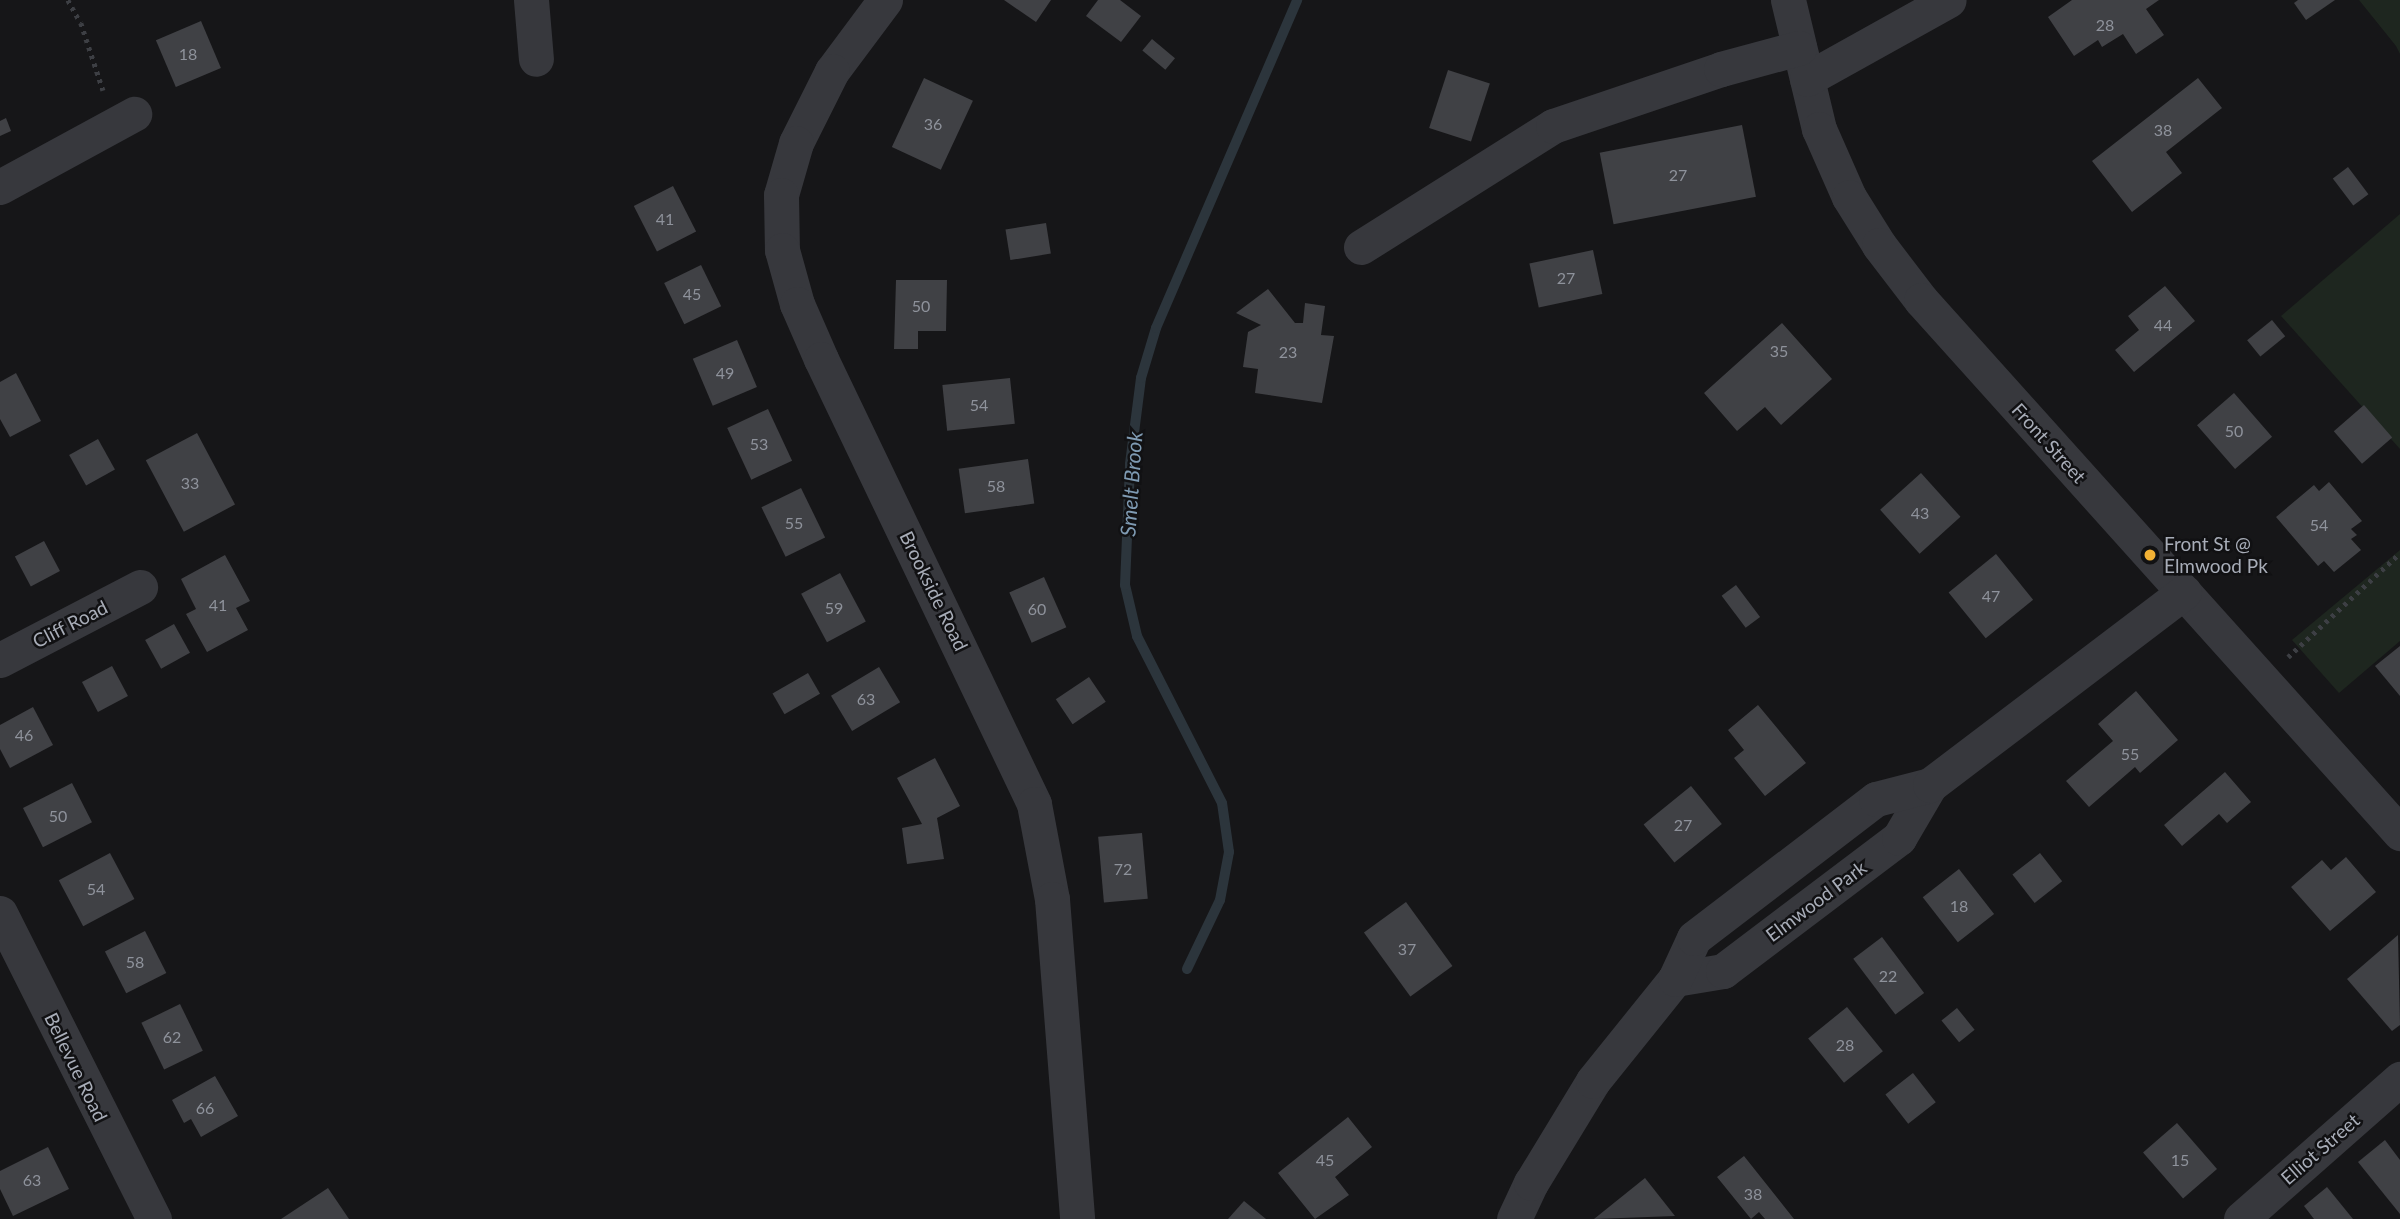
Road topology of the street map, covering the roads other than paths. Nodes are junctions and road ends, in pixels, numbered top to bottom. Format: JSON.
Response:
{"nodes":[{"id":1,"x":531,"y":0,"type":"edge"},
{"id":2,"x":885,"y":0,"type":"edge"},
{"id":3,"x":1788,"y":0,"type":"edge"},
{"id":4,"x":1949,"y":0,"type":"edge"},
{"id":5,"x":536,"y":59,"type":"dead end"},
{"id":6,"x":1803,"y":64,"type":"junction"},
{"id":7,"x":129,"y":117,"type":"road end"},
{"id":8,"x":0,"y":187,"type":"edge"},
{"id":9,"x":1361,"y":247,"type":"dead end"},
{"id":10,"x":140,"y":587,"type":"dead end"},
{"id":11,"x":2184,"y":592,"type":"junction"},
{"id":12,"x":0,"y":660,"type":"edge"},
{"id":13,"x":2400,"y":833,"type":"edge"},
{"id":14,"x":0,"y":913,"type":"edge"},
{"id":15,"x":2400,"y":1079,"type":"edge"},
{"id":16,"x":154,"y":1219,"type":"edge"},
{"id":17,"x":1077,"y":1219,"type":"edge"},
{"id":18,"x":1514,"y":1219,"type":"edge"},
{"id":19,"x":2241,"y":1219,"type":"edge"}],
"edges":[{"from":1,"to":5,"type":"street"},
{"from":2,"to":17,"type":"street","name":"Brookside Road"},
{"from":3,"to":6,"type":"street","name":"Front Street"},
{"from":4,"to":6,"type":"street"},
{"from":6,"to":9,"type":"street"},
{"from":6,"to":11,"type":"street","name":"Front Street"},
{"from":7,"to":8,"type":"street"},
{"from":10,"to":12,"type":"street","name":"Cliff Road"},
{"from":11,"to":13,"type":"street","name":"Front Street"},
{"from":11,"to":18,"type":"street"},
{"from":14,"to":16,"type":"street","name":"Bellevue Road"},
{"from":15,"to":19,"type":"street","name":"Elliot Street"}]}
